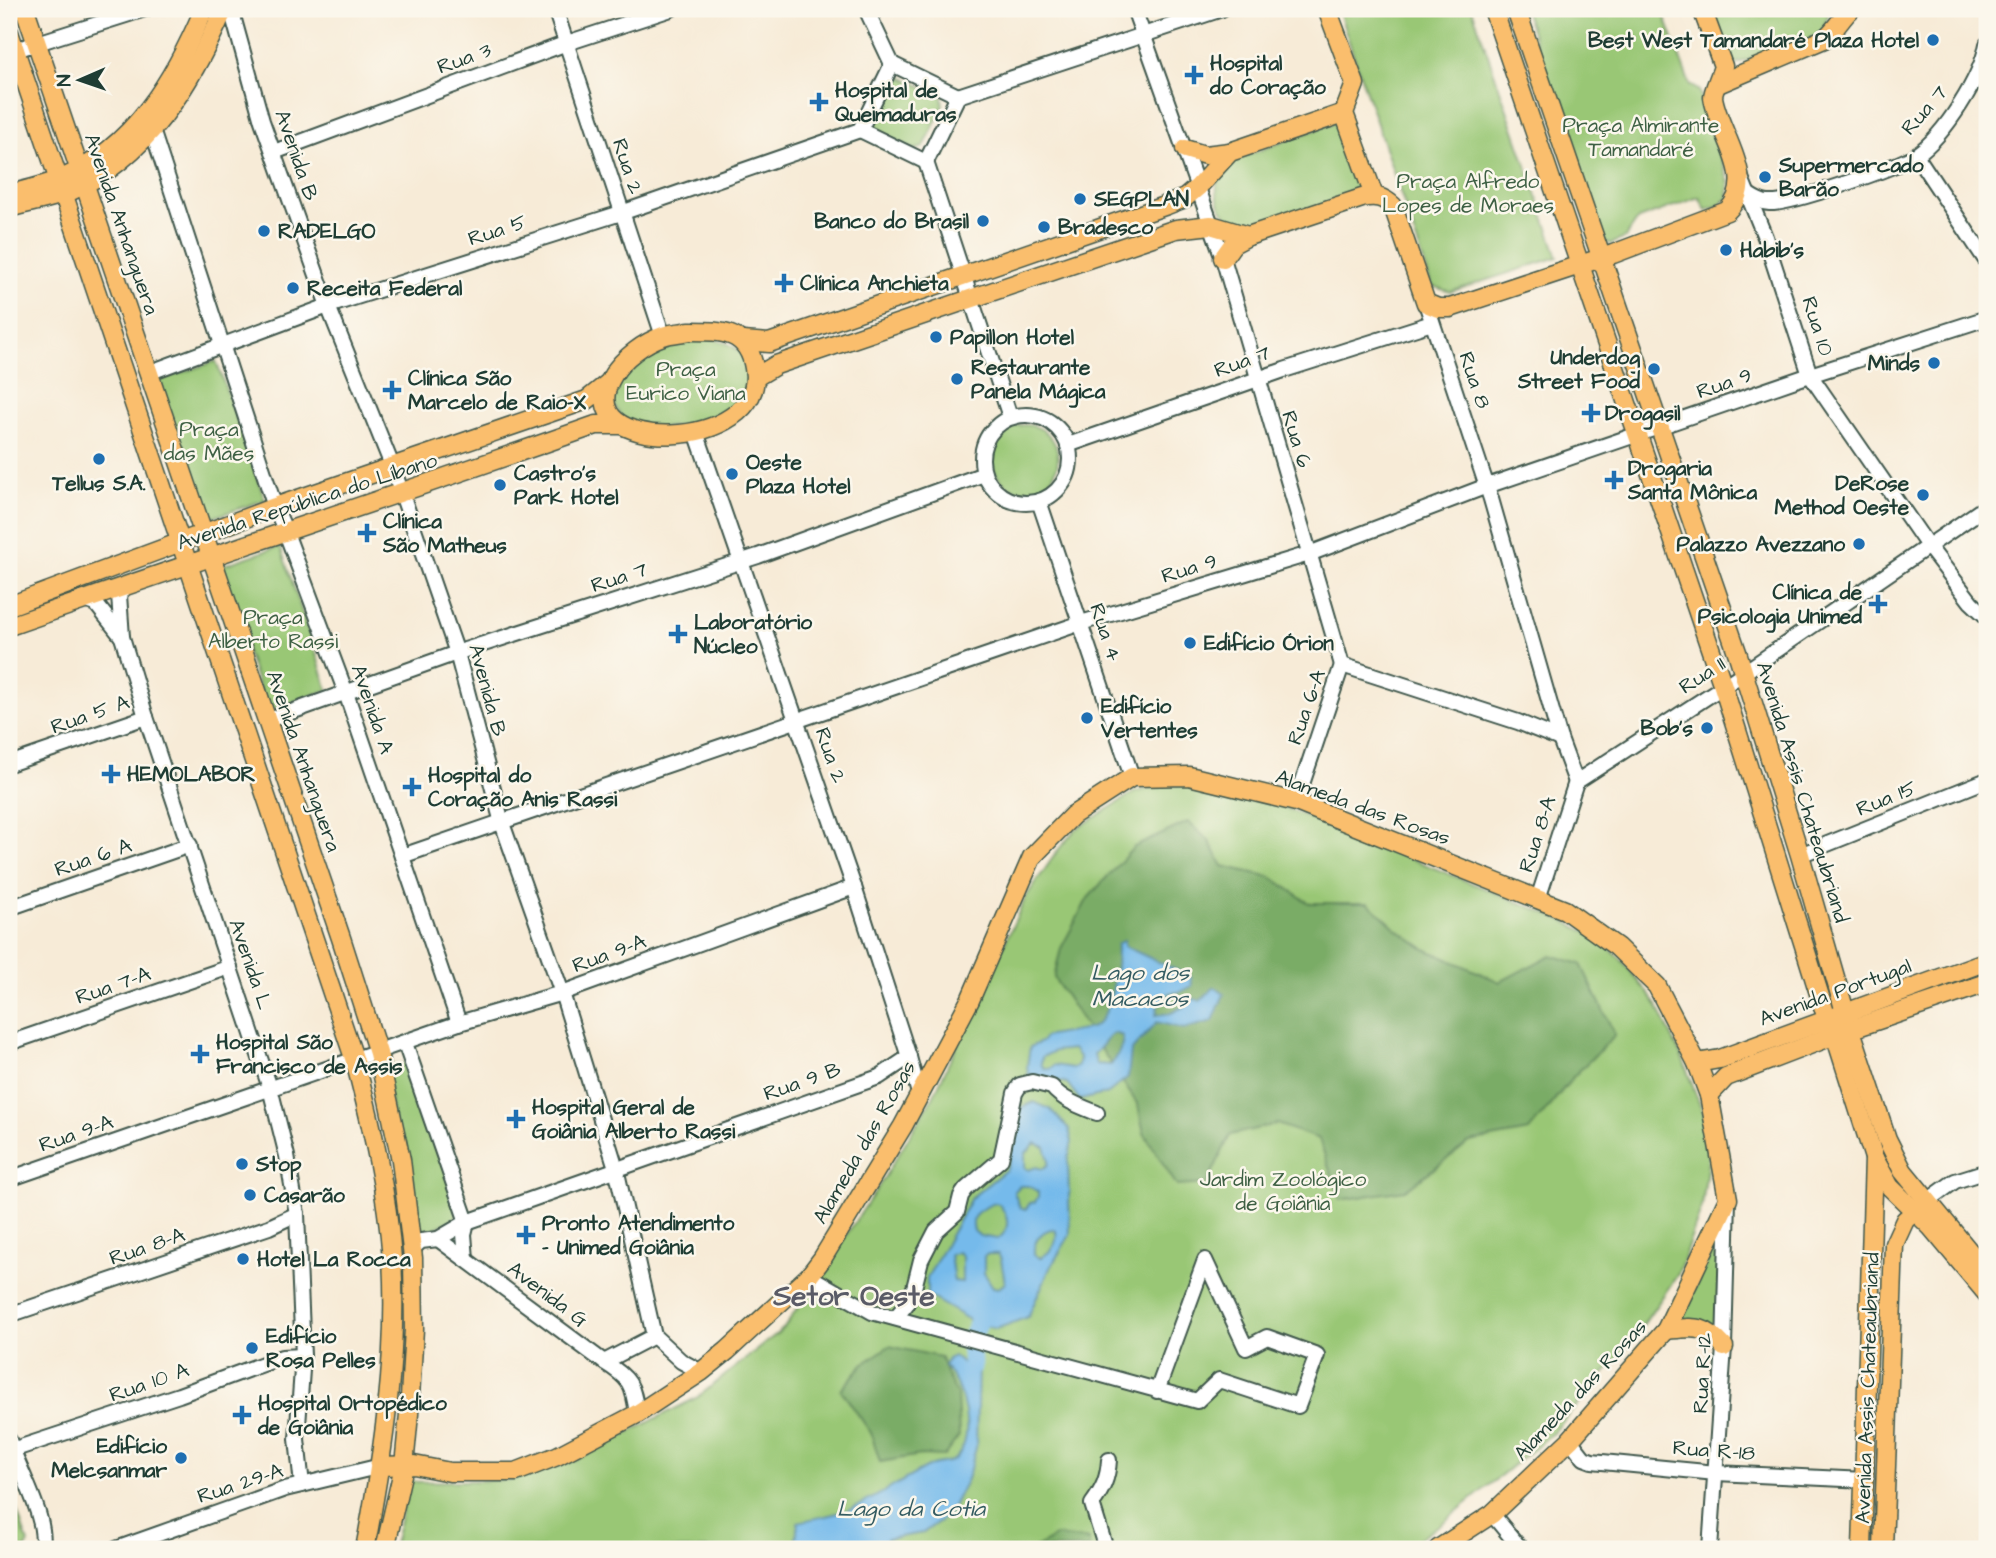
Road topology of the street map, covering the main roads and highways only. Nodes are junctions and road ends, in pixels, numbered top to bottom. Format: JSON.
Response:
{"nodes":[{"id":1,"x":25,"y":9,"type":"edge"},
{"id":2,"x":204,"y":9,"type":"edge"},
{"id":3,"x":224,"y":9,"type":"edge"},
{"id":4,"x":1327,"y":9,"type":"edge"},
{"id":5,"x":1493,"y":9,"type":"edge"},
{"id":6,"x":1516,"y":9,"type":"edge"},
{"id":7,"x":1702,"y":9,"type":"edge"},
{"id":8,"x":1846,"y":11,"type":"edge"},
{"id":9,"x":9,"y":32,"type":"edge"},
{"id":10,"x":12,"y":51,"type":"edge"},
{"id":11,"x":1718,"y":84,"type":"junction"},
{"id":12,"x":1344,"y":113,"type":"junction"},
{"id":13,"x":1185,"y":149,"type":"road end"},
{"id":14,"x":1230,"y":152,"type":"junction"},
{"id":15,"x":82,"y":176,"type":"junction"},
{"id":16,"x":62,"y":186,"type":"junction"},
{"id":17,"x":9,"y":194,"type":"edge"},
{"id":18,"x":1374,"y":195,"type":"junction"},
{"id":19,"x":9,"y":208,"type":"edge"},
{"id":20,"x":1248,"y":236,"type":"junction"},
{"id":21,"x":1601,"y":257,"type":"junction"},
{"id":22,"x":1223,"y":258,"type":"road end"},
{"id":23,"x":1580,"y":265,"type":"junction"},
{"id":24,"x":854,"y":312,"type":"junction"},
{"id":25,"x":862,"y":335,"type":"junction"},
{"id":26,"x":743,"y":341,"type":"junction"},
{"id":27,"x":756,"y":377,"type":"junction"},
{"id":28,"x":607,"y":384,"type":"junction"},
{"id":29,"x":620,"y":425,"type":"junction"},
{"id":30,"x":204,"y":534,"type":"junction"},
{"id":31,"x":182,"y":541,"type":"junction"},
{"id":32,"x":211,"y":556,"type":"junction"},
{"id":33,"x":189,"y":564,"type":"junction"},
{"id":34,"x":9,"y":606,"type":"edge"},
{"id":35,"x":9,"y":626,"type":"edge"},
{"id":36,"x":1987,"y":961,"type":"edge"},
{"id":37,"x":1987,"y":984,"type":"edge"},
{"id":38,"x":1845,"y":1012,"type":"junction"},
{"id":39,"x":1831,"y":1027,"type":"junction"},
{"id":40,"x":1852,"y":1029,"type":"junction"},
{"id":41,"x":1720,"y":1059,"type":"junction"},
{"id":42,"x":1697,"y":1063,"type":"junction"},
{"id":43,"x":1726,"y":1077,"type":"junction"},
{"id":44,"x":1709,"y":1095,"type":"junction"},
{"id":45,"x":1874,"y":1158,"type":"junction"},
{"id":46,"x":1921,"y":1207,"type":"junction"},
{"id":47,"x":1931,"y":1227,"type":"junction"},
{"id":48,"x":1894,"y":1244,"type":"junction"},
{"id":49,"x":1987,"y":1273,"type":"edge"},
{"id":50,"x":1987,"y":1294,"type":"edge"},
{"id":51,"x":1666,"y":1330,"type":"junction"},
{"id":52,"x":1724,"y":1347,"type":"road end"},
{"id":53,"x":404,"y":1465,"type":"junction"},
{"id":54,"x":381,"y":1466,"type":"junction"},
{"id":55,"x":365,"y":1549,"type":"edge"},
{"id":56,"x":385,"y":1549,"type":"edge"},
{"id":57,"x":1438,"y":1549,"type":"edge"},
{"id":58,"x":1862,"y":1549,"type":"edge"},
{"id":59,"x":1883,"y":1549,"type":"edge"}],
"edges":[{"from":1,"to":15,"type":"main road","name":"Avenida Anhanguera"},
{"from":2,"to":15,"type":"main road"},
{"from":3,"to":15,"type":"main road"},
{"from":4,"to":12,"type":"main road"},
{"from":5,"to":23,"type":"main road","name":"Avenida Assis Chateaubriand"},
{"from":6,"to":21,"type":"main road","name":"Avenida Assis Chateaubriand"},
{"from":7,"to":11,"type":"main road","name":"Rua 10"},
{"from":8,"to":11,"type":"main road"},
{"from":9,"to":10,"type":"main road"},
{"from":10,"to":16,"type":"main road"},
{"from":11,"to":21,"type":"main road","name":"Rua 10"},
{"from":12,"to":14,"type":"main road"},
{"from":12,"to":18,"type":"main road","name":"Rua 8"},
{"from":13,"to":14,"type":"main road"},
{"from":14,"to":24,"type":"main road"},
{"from":15,"to":16,"type":"main road"},
{"from":15,"to":30,"type":"main road","name":"Avenida Anhanguera"},
{"from":16,"to":17,"type":"main road"},
{"from":16,"to":19,"type":"main road"},
{"from":16,"to":31,"type":"main road"},
{"from":18,"to":20,"type":"main road"},
{"from":18,"to":23,"type":"main road","name":"Rua 8"},
{"from":20,"to":22,"type":"main road"},
{"from":20,"to":25,"type":"main road"},
{"from":21,"to":23,"type":"main road"},
{"from":21,"to":38,"type":"main road","name":"Avenida Assis Chateaubriand"},
{"from":23,"to":39,"type":"main road","name":"Avenida Assis Chateaubriand"},
{"from":24,"to":25,"type":"main road"},
{"from":24,"to":26,"type":"main road"},
{"from":25,"to":27,"type":"main road"},
{"from":26,"to":27,"type":"main road"},
{"from":26,"to":28,"type":"main road"},
{"from":27,"to":29,"type":"main road"},
{"from":28,"to":29,"type":"main road"},
{"from":28,"to":30,"type":"main road","name":"Avenida República do Líbano"},
{"from":29,"to":32,"type":"main road","name":"Avenida República do Líbano"},
{"from":30,"to":31,"type":"main road","name":"Avenida República do Líbano"},
{"from":30,"to":32,"type":"main road","name":"Avenida Anhanguera"},
{"from":31,"to":33,"type":"main road"},
{"from":31,"to":34,"type":"main road","name":"Avenida República do Líbano"},
{"from":32,"to":33,"type":"main road","name":"Avenida República do Líbano"},
{"from":32,"to":53,"type":"main road","name":"Avenida Anhanguera"},
{"from":33,"to":35,"type":"main road","name":"Avenida República do Líbano"},
{"from":33,"to":54,"type":"main road"},
{"from":36,"to":38,"type":"main road","name":"Avenida Portugal"},
{"from":37,"to":40,"type":"main road","name":"Avenida Portugal"},
{"from":38,"to":39,"type":"main road","name":"Avenida Portugal"},
{"from":38,"to":40,"type":"main road","name":"Avenida Assis Chateaubriand"},
{"from":39,"to":40,"type":"main road","name":"Avenida Portugal"},
{"from":39,"to":41,"type":"main road","name":"Avenida Portugal"},
{"from":39,"to":43,"type":"main road","name":"Avenida Portugal"},
{"from":39,"to":45,"type":"main road","name":"Avenida Assis Chateaubriand"},
{"from":40,"to":46,"type":"main road","name":"Avenida Assis Chateaubriand"},
{"from":41,"to":42,"type":"main road","name":"Avenida Portugal"},
{"from":41,"to":43,"type":"main road"},
{"from":42,"to":44,"type":"main road","name":"Alameda das Rosas"},
{"from":42,"to":53,"type":"main road","name":"Alameda das Rosas"},
{"from":43,"to":44,"type":"main road","name":"Avenida Portugal"},
{"from":44,"to":51,"type":"main road","name":"Alameda das Rosas"},
{"from":45,"to":46,"type":"main road"},
{"from":45,"to":58,"type":"main road","name":"Avenida Assis Chateaubriand"},
{"from":46,"to":47,"type":"main road"},
{"from":46,"to":48,"type":"main road","name":"Avenida Assis Chateaubriand"},
{"from":46,"to":49,"type":"main road"},
{"from":47,"to":48,"type":"main road"},
{"from":47,"to":50,"type":"main road"},
{"from":48,"to":59,"type":"main road","name":"Avenida Assis Chateaubriand"},
{"from":51,"to":52,"type":"main road"},
{"from":51,"to":57,"type":"main road","name":"Alameda das Rosas"},
{"from":53,"to":54,"type":"main road","name":"Alameda das Rosas"},
{"from":53,"to":56,"type":"main road","name":"Avenida Anhanguera"},
{"from":54,"to":55,"type":"main road"}]}
